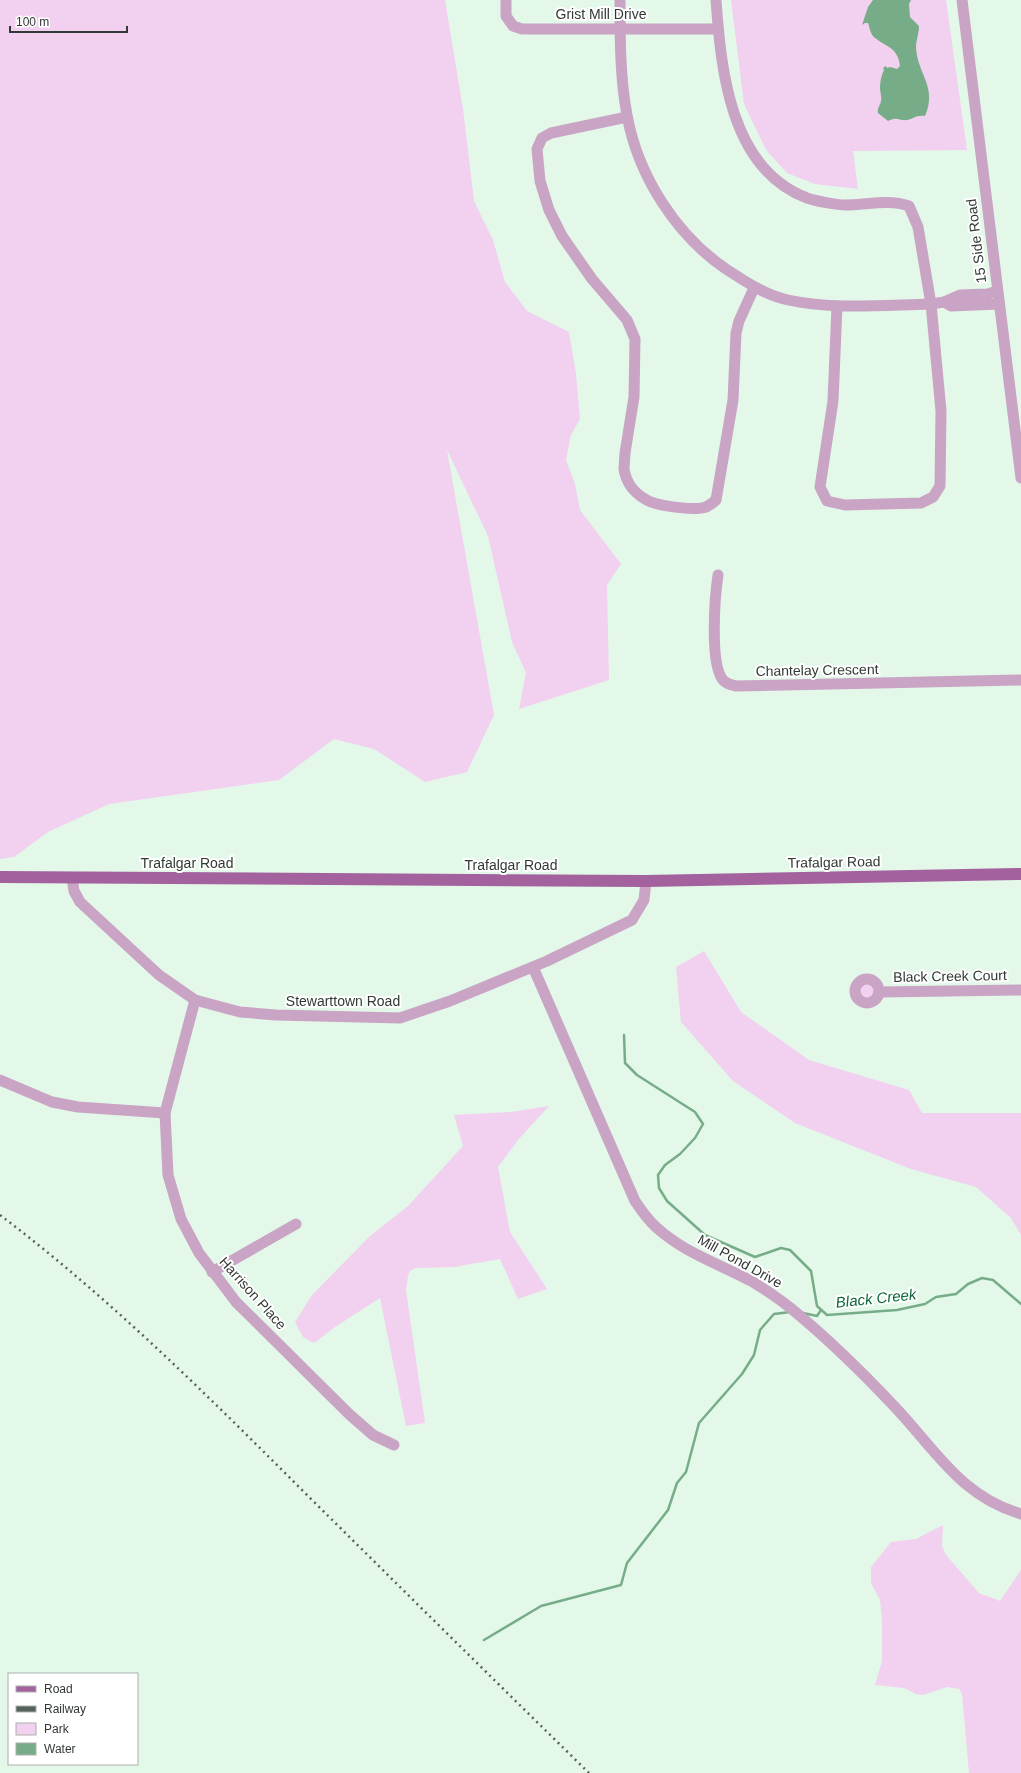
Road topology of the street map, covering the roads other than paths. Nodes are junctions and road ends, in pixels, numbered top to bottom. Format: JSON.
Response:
{"nodes":[{"id":1,"x":506,"y":0,"type":"edge"},
{"id":2,"x":620,"y":0,"type":"edge"},
{"id":3,"x":716,"y":0,"type":"edge"},
{"id":4,"x":962,"y":0,"type":"edge"},
{"id":5,"x":620,"y":29,"type":"junction"},
{"id":6,"x":718,"y":29,"type":"junction"},
{"id":7,"x":628,"y":117,"type":"junction"},
{"id":8,"x":754,"y":288,"type":"junction"},
{"id":9,"x":998,"y":291,"type":"junction"},
{"id":10,"x":944,"y":302,"type":"junction"},
{"id":11,"x":930,"y":304,"type":"junction"},
{"id":12,"x":999,"y":304,"type":"junction"},
{"id":13,"x":837,"y":306,"type":"junction"},
{"id":14,"x":1021,"y":478,"type":"edge"},
{"id":15,"x":718,"y":575,"type":"dead end"},
{"id":16,"x":1021,"y":680,"type":"edge"},
{"id":17,"x":1021,"y":874,"type":"edge"},
{"id":18,"x":0,"y":877,"type":"edge"},
{"id":19,"x":72,"y":878,"type":"junction"},
{"id":20,"x":646,"y":881,"type":"junction"},
{"id":21,"x":533,"y":967,"type":"junction"},
{"id":22,"x":1021,"y":990,"type":"edge"},
{"id":23,"x":879,"y":992,"type":"dead end"},
{"id":24,"x":194,"y":1000,"type":"junction"},
{"id":25,"x":0,"y":1080,"type":"edge"},
{"id":26,"x":165,"y":1113,"type":"junction"},
{"id":27,"x":296,"y":1224,"type":"dead end"},
{"id":28,"x":212,"y":1272,"type":"junction"},
{"id":29,"x":394,"y":1445,"type":"dead end"},
{"id":30,"x":1021,"y":1514,"type":"edge"}],
"edges":[{"from":1,"to":5,"type":"street","name":"Grist Mill Drive"},
{"from":2,"to":5,"type":"street"},
{"from":3,"to":6,"type":"street"},
{"from":4,"to":9,"type":"street","name":"15 Side Road"},
{"from":5,"to":6,"type":"street","name":"Grist Mill Drive"},
{"from":5,"to":7,"type":"street"},
{"from":6,"to":11,"type":"street"},
{"from":7,"to":8,"type":"street"},
{"from":7,"to":8,"type":"street"},
{"from":8,"to":13,"type":"street"},
{"from":9,"to":10,"type":"street"},
{"from":9,"to":12,"type":"street","name":"15 Side Road"},
{"from":10,"to":11,"type":"street"},
{"from":10,"to":12,"type":"street"},
{"from":11,"to":13,"type":"street"},
{"from":11,"to":13,"type":"street"},
{"from":12,"to":14,"type":"street","name":"15 Side Road"},
{"from":15,"to":16,"type":"street","name":"Chantelay Crescent"},
{"from":17,"to":20,"type":"main road","name":"Trafalgar Road"},
{"from":18,"to":19,"type":"main road","name":"Trafalgar Road"},
{"from":19,"to":20,"type":"main road","name":"Trafalgar Road"},
{"from":19,"to":24,"type":"street","name":"Stewarttown Road"},
{"from":20,"to":21,"type":"street","name":"Stewarttown Road"},
{"from":21,"to":24,"type":"street","name":"Stewarttown Road"},
{"from":21,"to":30,"type":"street","name":"Mill Pond Drive"},
{"from":22,"to":23,"type":"street","name":"Black Creek Court"},
{"from":24,"to":26,"type":"street","name":"Harrison Place"},
{"from":25,"to":26,"type":"street"},
{"from":26,"to":28,"type":"street","name":"Harrison Place"},
{"from":27,"to":28,"type":"street"},
{"from":28,"to":29,"type":"street","name":"Harrison Place"}]}
